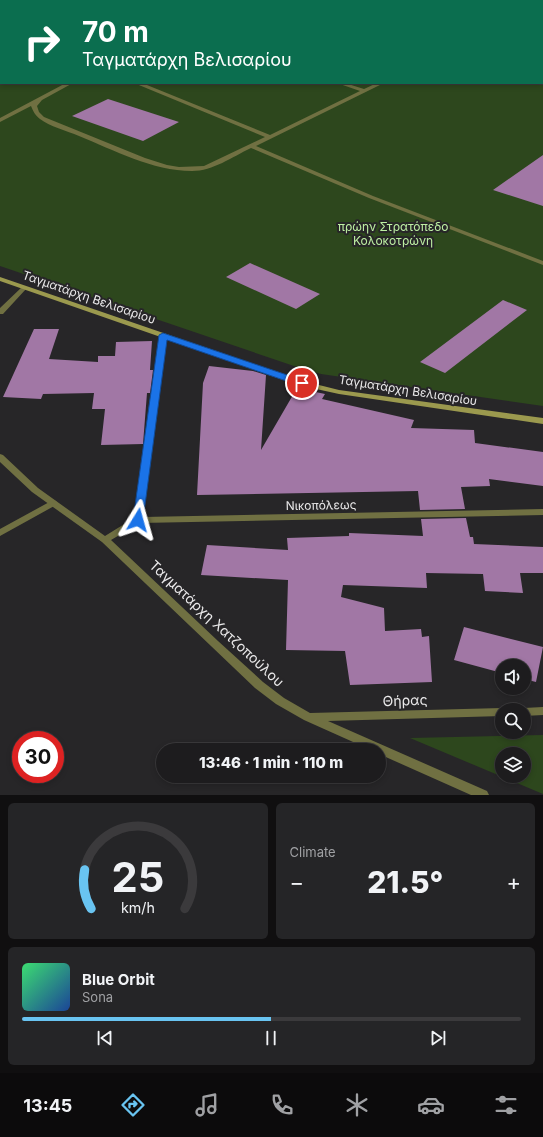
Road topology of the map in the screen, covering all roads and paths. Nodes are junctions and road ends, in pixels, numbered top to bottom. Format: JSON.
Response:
{"nodes":[{"id":1,"x":68,"y":84,"type":"edge"},
{"id":2,"x":139,"y":84,"type":"edge"},
{"id":3,"x":343,"y":84,"type":"edge"},
{"id":4,"x":379,"y":84,"type":"edge"},
{"id":5,"x":364,"y":91,"type":"junction"},
{"id":6,"x":40,"y":99,"type":"junction"},
{"id":7,"x":0,"y":120,"type":"edge"},
{"id":8,"x":271,"y":137,"type":"junction"},
{"id":9,"x":251,"y":146,"type":"junction"},
{"id":10,"x":543,"y":263,"type":"edge"},
{"id":11,"x":0,"y":279,"type":"edge"},
{"id":12,"x":24,"y":288,"type":"junction"},
{"id":13,"x":0,"y":312,"type":"edge"},
{"id":14,"x":163,"y":335,"type":"junction"},
{"id":15,"x":543,"y":421,"type":"edge"},
{"id":16,"x":0,"y":457,"type":"edge"},
{"id":17,"x":53,"y":503,"type":"junction"},
{"id":18,"x":543,"y":512,"type":"edge"},
{"id":19,"x":138,"y":520,"type":"junction"},
{"id":20,"x":0,"y":533,"type":"edge"},
{"id":21,"x":105,"y":540,"type":"junction"},
{"id":22,"x":543,"y":711,"type":"edge"},
{"id":23,"x":495,"y":712,"type":"edge"},
{"id":24,"x":531,"y":712,"type":"edge"},
{"id":25,"x":308,"y":717,"type":"junction"},
{"id":26,"x":483,"y":795,"type":"edge"}],
"edges":[{"from":1,"to":6,"type":"street"},
{"from":2,"to":8,"type":"street"},
{"from":3,"to":5,"type":"street"},
{"from":4,"to":5,"type":"street"},
{"from":5,"to":8,"type":"street"},
{"from":6,"to":7,"type":"street"},
{"from":6,"to":9,"type":"street"},
{"from":8,"to":9,"type":"street"},
{"from":9,"to":10,"type":"street"},
{"from":11,"to":12,"type":"street","name":"Ταγματάρχη Βελισαρίου"},
{"from":12,"to":13,"type":"street"},
{"from":12,"to":14,"type":"street","name":"Ταγματάρχη Βελισαρίου"},
{"from":14,"to":15,"type":"street","name":"Ταγματάρχη Βελισαρίου"},
{"from":14,"to":19,"type":"street"},
{"from":16,"to":17,"type":"street","name":"Ταγματάρχη Χατζοπούλου"},
{"from":17,"to":20,"type":"street"},
{"from":17,"to":21,"type":"street","name":"Ταγματάρχη Χατζοπούλου"},
{"from":18,"to":19,"type":"street","name":"Νικοπόλεως"},
{"from":19,"to":21,"type":"street"},
{"from":21,"to":25,"type":"street","name":"Ταγματάρχη Χατζοπούλου"},
{"from":22,"to":24,"type":"street"},
{"from":23,"to":25,"type":"street","name":"Θήρας"},
{"from":25,"to":26,"type":"street","name":"Ταγματάρχη Χατζοπούλου"}]}
